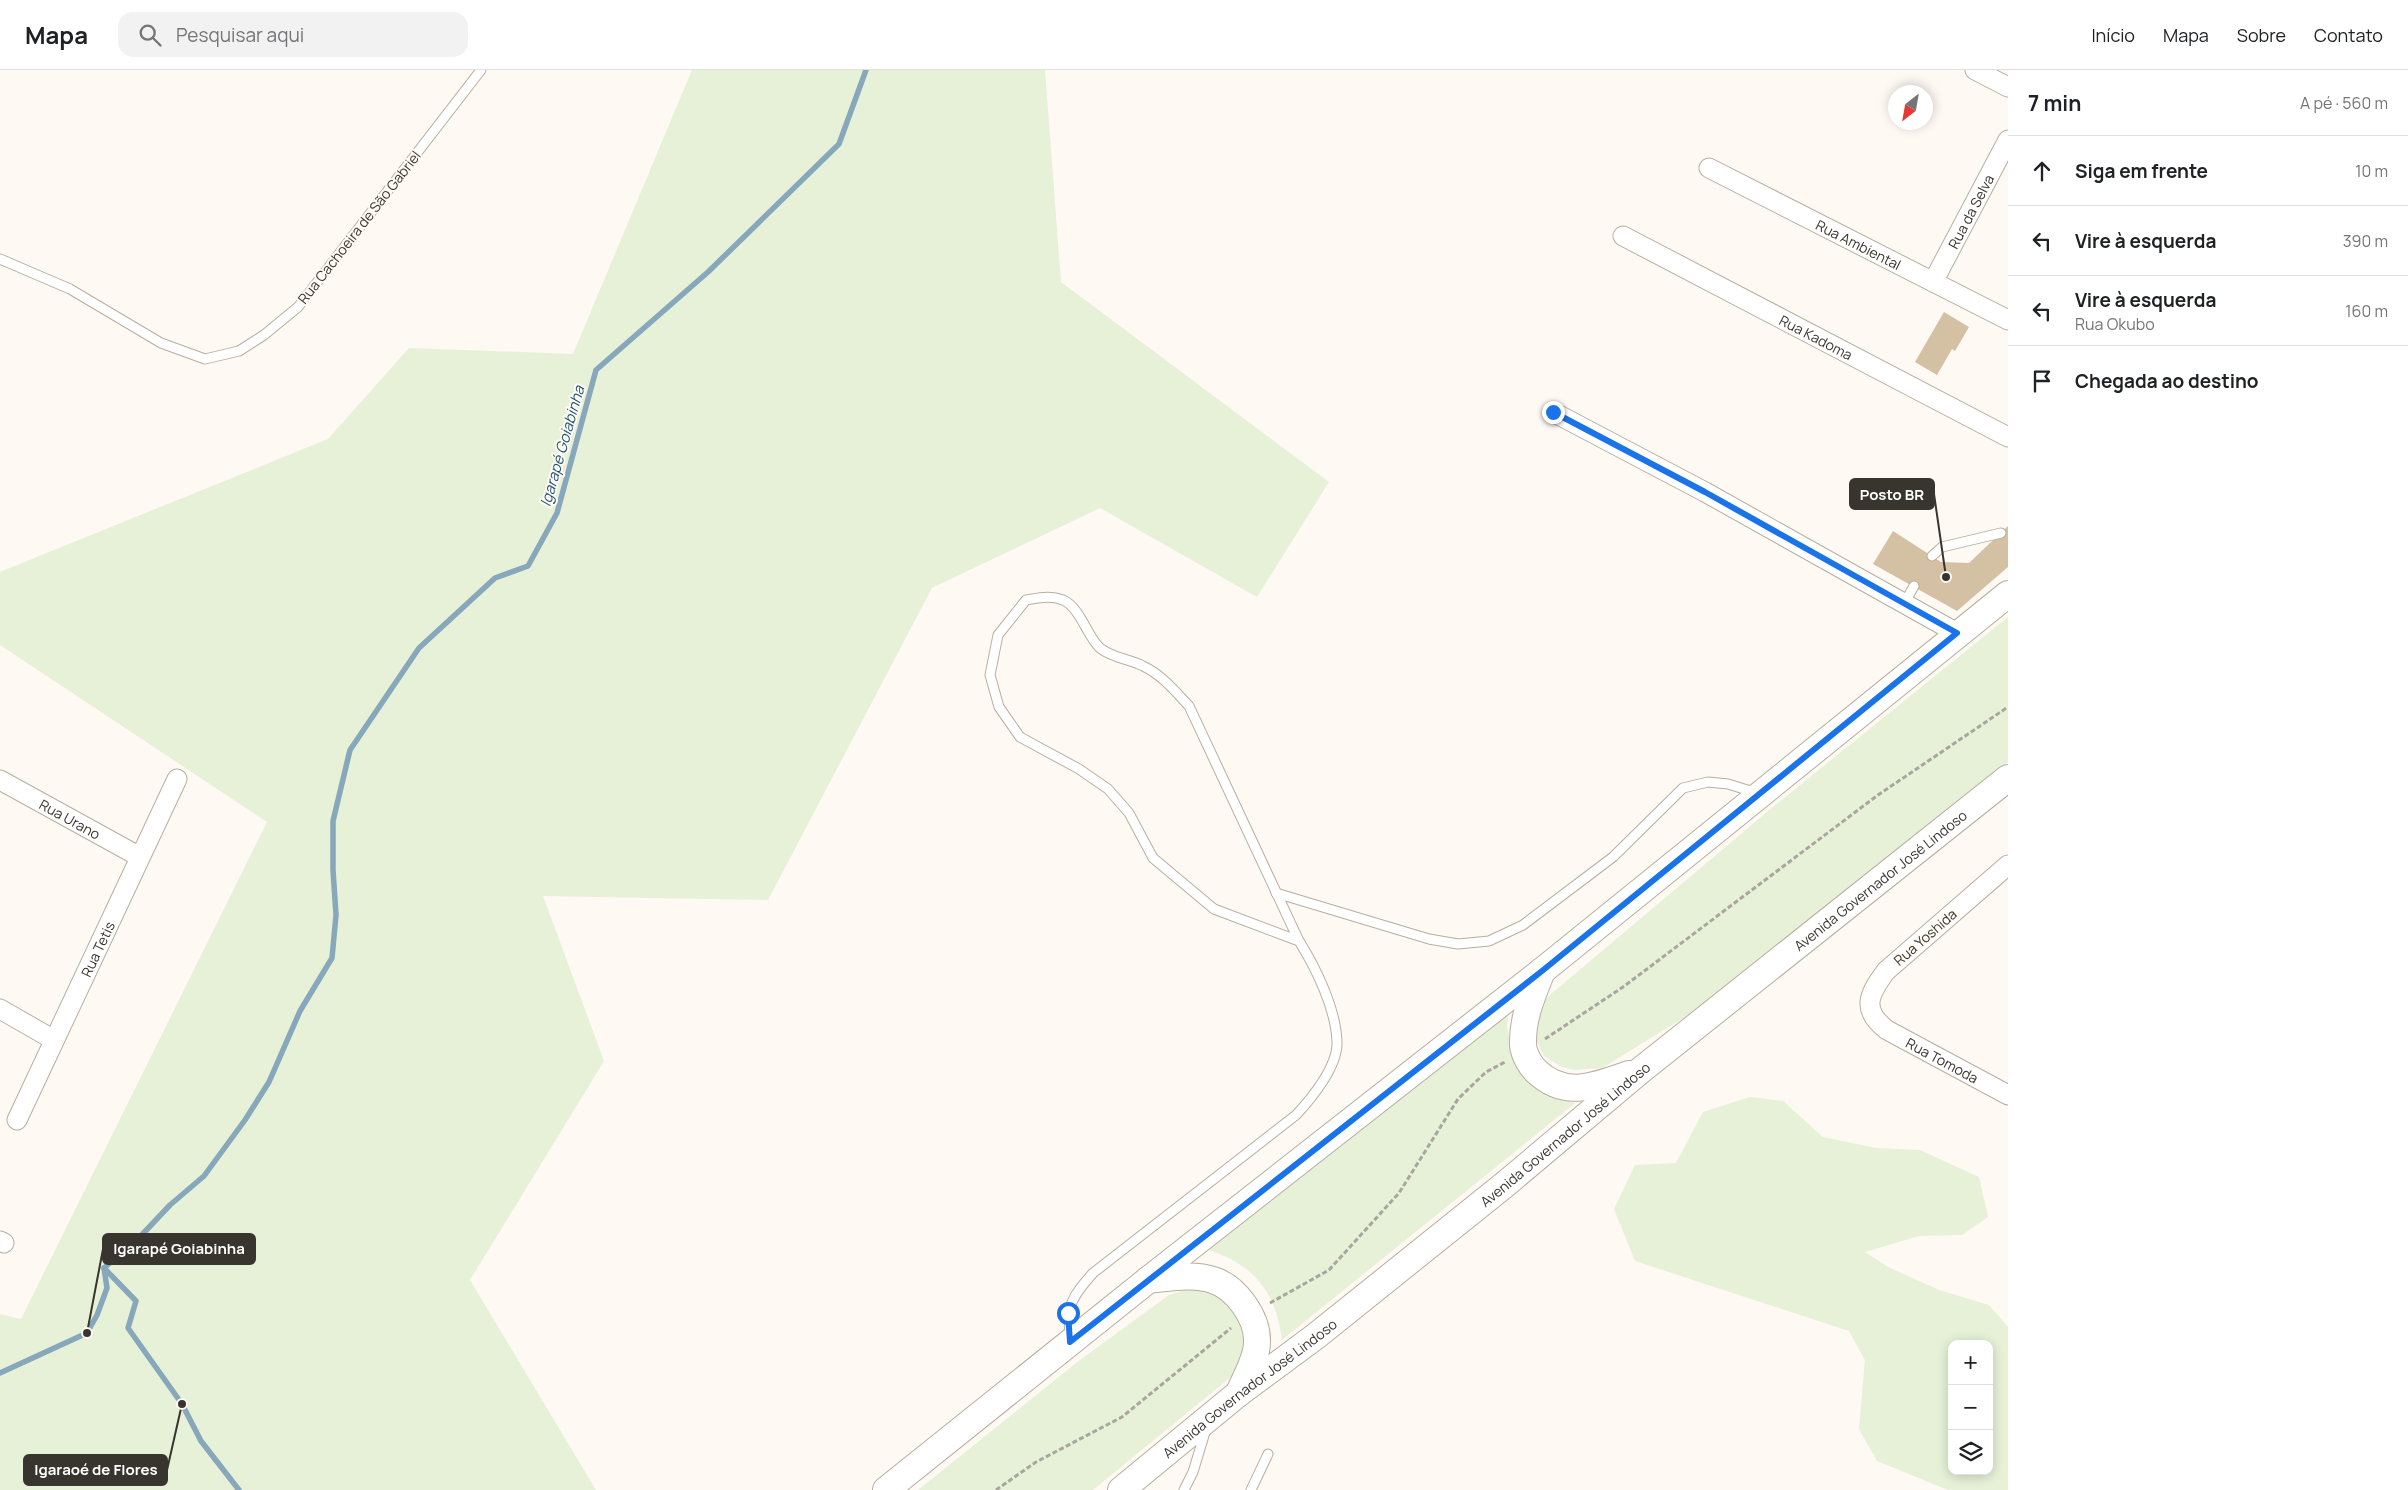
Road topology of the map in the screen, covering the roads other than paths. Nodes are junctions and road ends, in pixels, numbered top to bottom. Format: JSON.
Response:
{"nodes":[{"id":1,"x":481,"y":70,"type":"edge"},
{"id":2,"x":1975,"y":70,"type":"edge"},
{"id":3,"x":2008,"y":87,"type":"edge"},
{"id":4,"x":2008,"y":140,"type":"edge"},
{"id":5,"x":1709,"y":168,"type":"dead end"},
{"id":6,"x":1623,"y":236,"type":"dead end"},
{"id":7,"x":0,"y":259,"type":"edge"},
{"id":8,"x":1933,"y":282,"type":"junction"},
{"id":9,"x":2008,"y":320,"type":"edge"},
{"id":10,"x":1553,"y":412,"type":"dead end"},
{"id":11,"x":2008,"y":437,"type":"edge"},
{"id":12,"x":2001,"y":533,"type":"dead end"},
{"id":13,"x":1932,"y":556,"type":"dead end"},
{"id":14,"x":2008,"y":594,"type":"edge"},
{"id":15,"x":1957,"y":633,"type":"junction"},
{"id":16,"x":2008,"y":778,"type":"edge"},
{"id":17,"x":177,"y":779,"type":"dead end"},
{"id":18,"x":0,"y":780,"type":"edge"},
{"id":19,"x":1759,"y":794,"type":"junction"},
{"id":20,"x":140,"y":857,"type":"junction"},
{"id":21,"x":2004,"y":874,"type":"edge"},
{"id":22,"x":1276,"y":892,"type":"junction"},
{"id":23,"x":1299,"y":941,"type":"junction"},
{"id":24,"x":1542,"y":971,"type":"junction"},
{"id":25,"x":0,"y":1009,"type":"edge"},
{"id":26,"x":1877,"y":1022,"type":"joint"},
{"id":27,"x":54,"y":1040,"type":"junction"},
{"id":28,"x":1641,"y":1070,"type":"junction"},
{"id":29,"x":2007,"y":1092,"type":"edge"},
{"id":30,"x":17,"y":1120,"type":"dead end"},
{"id":31,"x":1148,"y":1280,"type":"junction"},
{"id":32,"x":1070,"y":1342,"type":"junction"},
{"id":33,"x":1239,"y":1394,"type":"junction"},
{"id":34,"x":1209,"y":1418,"type":"junction"},
{"id":35,"x":1268,"y":1454,"type":"dead end"},
{"id":36,"x":886,"y":1490,"type":"edge"},
{"id":37,"x":1121,"y":1490,"type":"edge"},
{"id":38,"x":1184,"y":1490,"type":"edge"},
{"id":39,"x":1251,"y":1490,"type":"edge"}],
"edges":[{"from":1,"to":7,"type":"lane","name":"Rua Cachoeira de São Gabriel"},
{"from":2,"to":3,"type":"street"},
{"from":4,"to":8,"type":"street","name":"Rua da Selva"},
{"from":5,"to":8,"type":"street","name":"Rua Ambiental"},
{"from":6,"to":11,"type":"street","name":"Rua Kadoma"},
{"from":8,"to":9,"type":"street","name":"Rua Ambiental"},
{"from":10,"to":15,"type":"street"},
{"from":12,"to":13,"type":"lane"},
{"from":14,"to":15,"type":"main road"},
{"from":15,"to":19,"type":"main road"},
{"from":16,"to":28,"type":"main road","name":"Avenida Governador José Lindoso"},
{"from":17,"to":20,"type":"street","name":"Rua Tetis"},
{"from":18,"to":20,"type":"street","name":"Rua Urano"},
{"from":19,"to":22,"type":"lane"},
{"from":19,"to":24,"type":"main road"},
{"from":20,"to":27,"type":"street","name":"Rua Tetis"},
{"from":21,"to":26,"type":"street","name":"Rua Yoshida"},
{"from":22,"to":23,"type":"lane"},
{"from":22,"to":23,"type":"lane"},
{"from":23,"to":32,"type":"lane"},
{"from":24,"to":28,"type":"main road"},
{"from":24,"to":31,"type":"main road"},
{"from":25,"to":27,"type":"street"},
{"from":26,"to":29,"type":"street","name":"Rua Tomoda"},
{"from":27,"to":30,"type":"street","name":"Rua Tetis"},
{"from":28,"to":33,"type":"main road","name":"Avenida Governador José Lindoso"},
{"from":31,"to":32,"type":"main road"},
{"from":31,"to":33,"type":"main road"},
{"from":32,"to":36,"type":"main road"},
{"from":33,"to":34,"type":"main road","name":"Avenida Governador José Lindoso"},
{"from":34,"to":37,"type":"main road","name":"Avenida Governador José Lindoso"},
{"from":34,"to":38,"type":"lane"},
{"from":35,"to":39,"type":"lane"}]}
